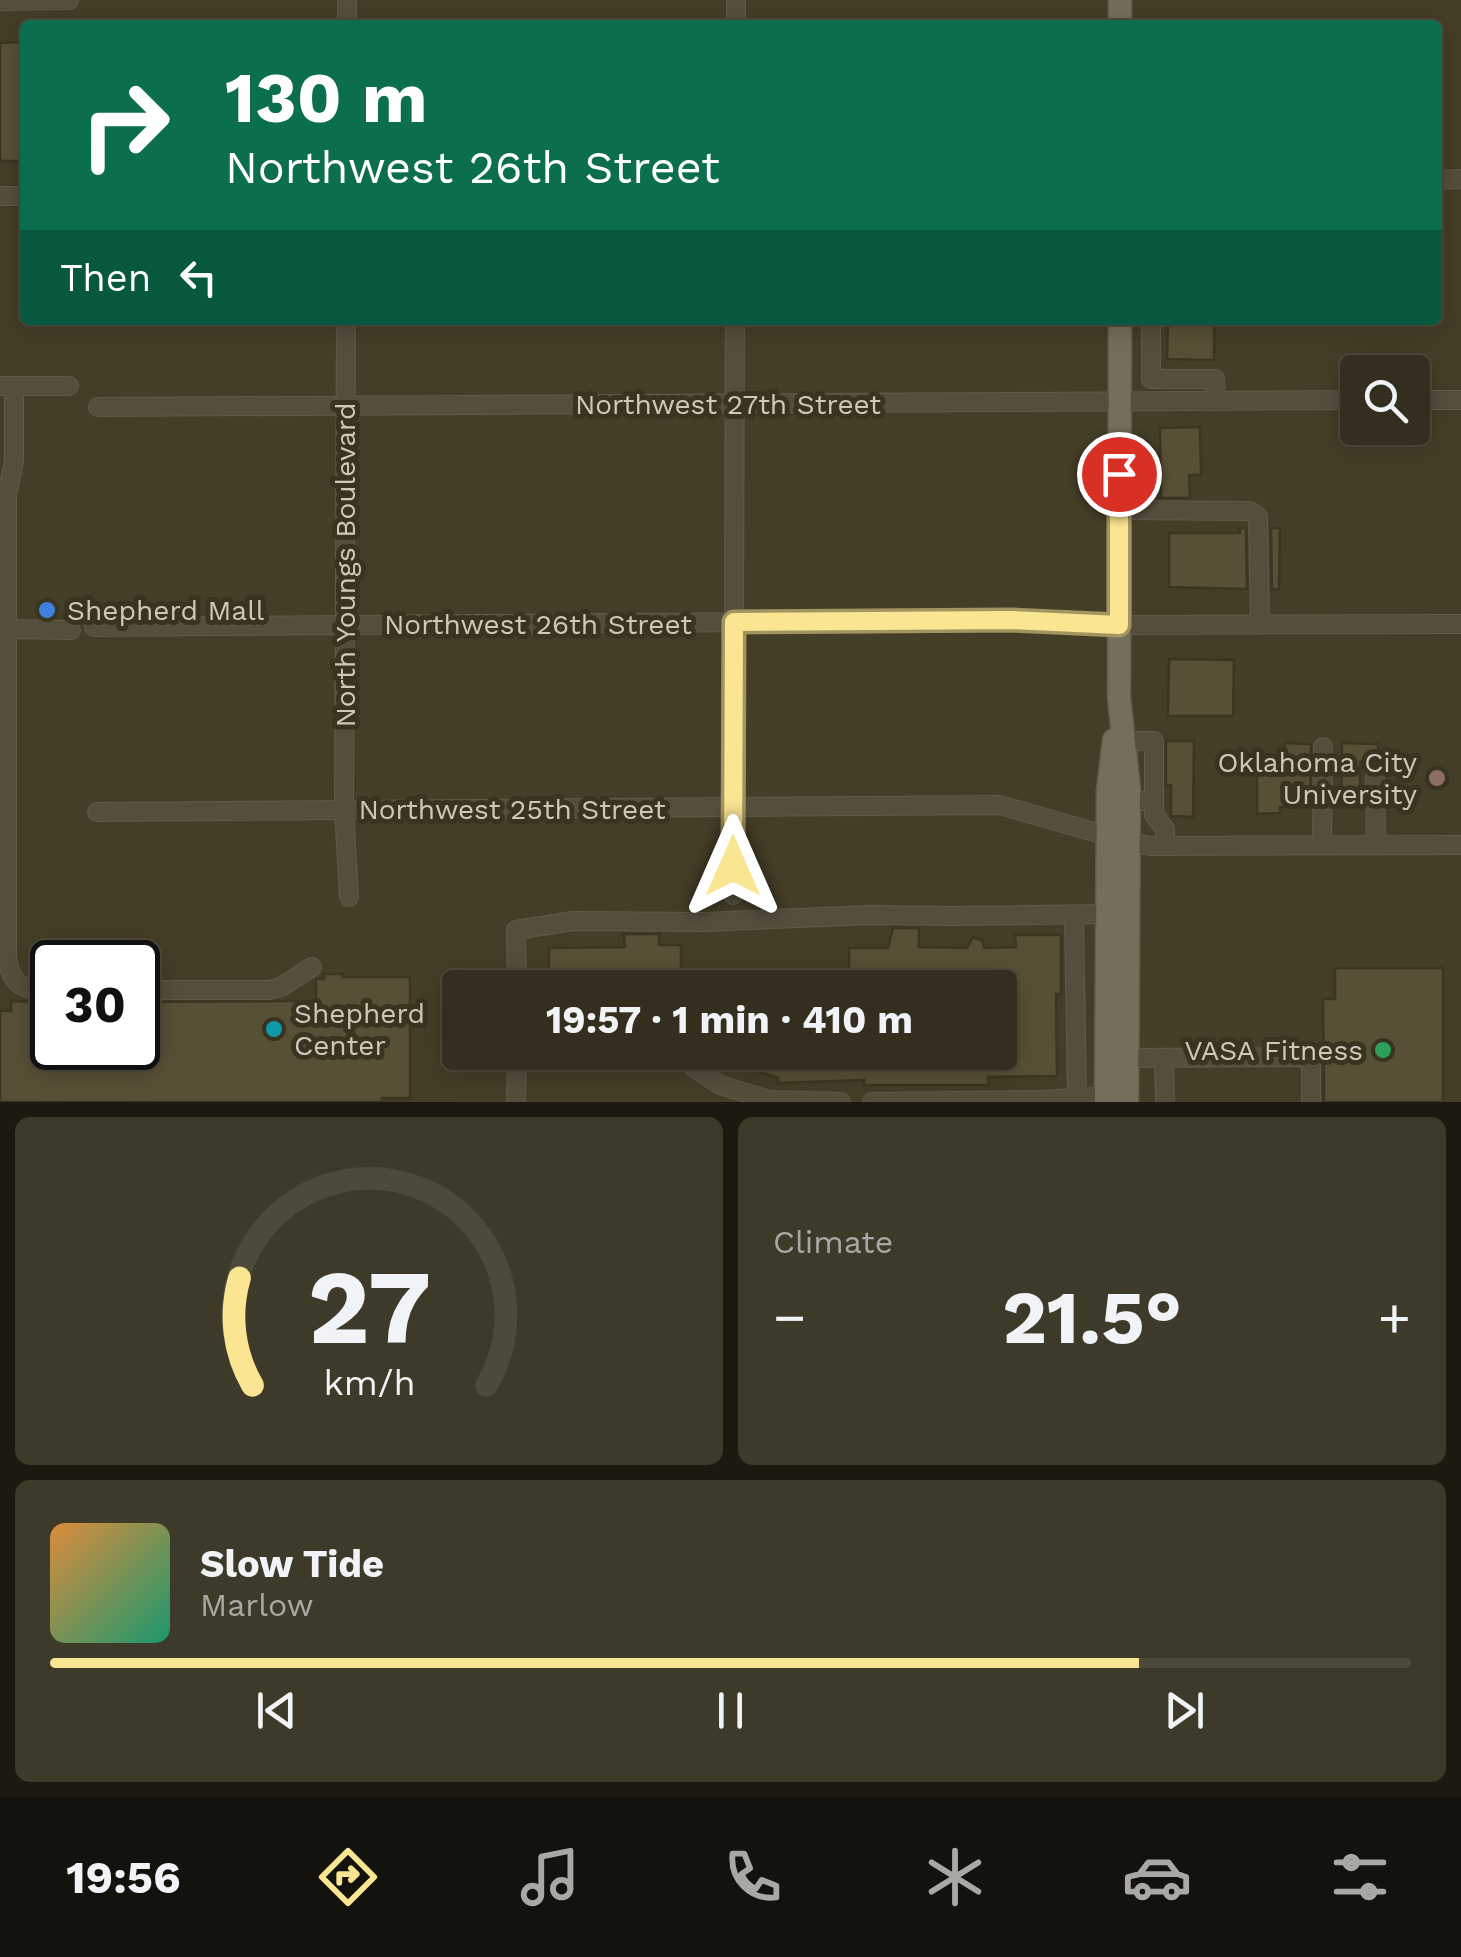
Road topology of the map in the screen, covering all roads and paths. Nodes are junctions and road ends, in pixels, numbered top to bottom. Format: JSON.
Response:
{"nodes":[{"id":1,"x":0,"y":0,"type":"edge"},
{"id":2,"x":69,"y":0,"type":"edge"},
{"id":3,"x":346,"y":325,"type":"edge"},
{"id":4,"x":734,"y":325,"type":"edge"},
{"id":5,"x":1120,"y":325,"type":"edge"},
{"id":6,"x":1151,"y":325,"type":"edge"},
{"id":7,"x":1120,"y":362,"type":"junction"},
{"id":8,"x":1151,"y":362,"type":"junction"},
{"id":9,"x":7,"y":386,"type":"edge"},
{"id":10,"x":69,"y":386,"type":"dead end"},
{"id":11,"x":1340,"y":400,"type":"edge"},
{"id":12,"x":1430,"y":400,"type":"edge"},
{"id":13,"x":1461,"y":400,"type":"edge"},
{"id":14,"x":1216,"y":401,"type":"junction"},
{"id":15,"x":1120,"y":402,"type":"junction"},
{"id":16,"x":734,"y":404,"type":"junction"},
{"id":17,"x":346,"y":406,"type":"junction"},
{"id":18,"x":98,"y":407,"type":"dead end"},
{"id":19,"x":1119,"y":510,"type":"junction"},
{"id":20,"x":734,"y":622,"type":"junction"},
{"id":21,"x":1260,"y":624,"type":"junction"},
{"id":22,"x":1461,"y":624,"type":"edge"},
{"id":23,"x":345,"y":625,"type":"junction"},
{"id":24,"x":1119,"y":625,"type":"junction"},
{"id":25,"x":94,"y":627,"type":"dead end"},
{"id":26,"x":8,"y":629,"type":"junction"},
{"id":27,"x":71,"y":630,"type":"dead end"},
{"id":28,"x":1119,"y":697,"type":"junction"},
{"id":29,"x":1124,"y":741,"type":"junction"},
{"id":30,"x":1323,"y":747,"type":"dead end"},
{"id":31,"x":1375,"y":777,"type":"dead end"},
{"id":32,"x":1129,"y":800,"type":"junction"},
{"id":33,"x":1154,"y":800,"type":"junction"},
{"id":34,"x":733,"y":807,"type":"junction"},
{"id":35,"x":344,"y":810,"type":"junction"},
{"id":36,"x":97,"y":812,"type":"dead end"},
{"id":37,"x":1118,"y":839,"type":"junction"},
{"id":38,"x":1376,"y":845,"type":"junction"},
{"id":39,"x":1461,"y":845,"type":"edge"},
{"id":40,"x":1165,"y":846,"type":"junction"},
{"id":41,"x":1322,"y":846,"type":"junction"},
{"id":42,"x":733,"y":895,"type":"dead end"},
{"id":43,"x":350,"y":898,"type":"dead end"},
{"id":44,"x":1074,"y":915,"type":"junction"},
{"id":45,"x":1114,"y":926,"type":"junction"},
{"id":46,"x":312,"y":966,"type":"dead end"},
{"id":47,"x":517,"y":970,"type":"edge"},
{"id":48,"x":30,"y":988,"type":"edge"},
{"id":49,"x":160,"y":990,"type":"edge"},
{"id":50,"x":1117,"y":1058,"type":"junction"},
{"id":51,"x":1164,"y":1058,"type":"junction"},
{"id":52,"x":517,"y":1070,"type":"edge"},
{"id":53,"x":699,"y":1070,"type":"edge"},
{"id":54,"x":1076,"y":1099,"type":"junction"},
{"id":55,"x":1117,"y":1099,"type":"edge"},
{"id":56,"x":810,"y":1101,"type":"edge"},
{"id":57,"x":1022,"y":1101,"type":"edge"},
{"id":58,"x":516,"y":1102,"type":"edge"},
{"id":59,"x":841,"y":1102,"type":"edge"},
{"id":60,"x":872,"y":1102,"type":"edge"},
{"id":61,"x":1165,"y":1102,"type":"edge"},
{"id":62,"x":1311,"y":1102,"type":"edge"}],
"edges":[{"from":1,"to":2,"type":"street"},
{"from":3,"to":17,"type":"street","name":"North Youngs Boulevard"},
{"from":4,"to":16,"type":"street"},
{"from":5,"to":7,"type":"main road"},
{"from":6,"to":8,"type":"street"},
{"from":7,"to":8,"type":"street"},
{"from":7,"to":15,"type":"main road"},
{"from":8,"to":14,"type":"street"},
{"from":9,"to":10,"type":"street"},
{"from":9,"to":26,"type":"street"},
{"from":11,"to":14,"type":"street","name":"Northwest 27th Street"},
{"from":12,"to":13,"type":"street"},
{"from":14,"to":15,"type":"street","name":"Northwest 27th Street"},
{"from":15,"to":16,"type":"street","name":"Northwest 27th Street"},
{"from":15,"to":19,"type":"main road"},
{"from":16,"to":17,"type":"street","name":"Northwest 27th Street"},
{"from":16,"to":20,"type":"street"},
{"from":17,"to":18,"type":"street","name":"Northwest 27th Street"},
{"from":17,"to":23,"type":"street","name":"North Youngs Boulevard"},
{"from":19,"to":21,"type":"street"},
{"from":19,"to":24,"type":"main road"},
{"from":20,"to":23,"type":"street","name":"Northwest 26th Street"},
{"from":20,"to":24,"type":"street","name":"Northwest 26th Street"},
{"from":20,"to":34,"type":"street"},
{"from":21,"to":22,"type":"street","name":"Northwest 26th Street"},
{"from":21,"to":24,"type":"street","name":"Northwest 26th Street"},
{"from":23,"to":25,"type":"street","name":"Northwest 26th Street"},
{"from":23,"to":35,"type":"street","name":"North Youngs Boulevard"},
{"from":24,"to":28,"type":"main road"},
{"from":26,"to":27,"type":"street"},
{"from":26,"to":48,"type":"street"},
{"from":28,"to":29,"type":"main road"},
{"from":28,"to":37,"type":"main road"},
{"from":29,"to":32,"type":"main road"},
{"from":29,"to":33,"type":"street"},
{"from":30,"to":41,"type":"street"},
{"from":31,"to":38,"type":"street"},
{"from":32,"to":33,"type":"street"},
{"from":32,"to":37,"type":"main road"},
{"from":33,"to":40,"type":"street"},
{"from":34,"to":35,"type":"street","name":"Northwest 25th Street"},
{"from":34,"to":37,"type":"street","name":"Northwest 25th Street"},
{"from":34,"to":42,"type":"street"},
{"from":35,"to":36,"type":"street","name":"Northwest 25th Street"},
{"from":35,"to":43,"type":"street","name":"North Youngs Boulevard"},
{"from":37,"to":40,"type":"street","name":"Northwest 25th Street"},
{"from":37,"to":45,"type":"main road"},
{"from":38,"to":39,"type":"street","name":"Northwest 25th Street"},
{"from":38,"to":41,"type":"street","name":"Northwest 25th Street"},
{"from":40,"to":41,"type":"street","name":"Northwest 25th Street"},
{"from":44,"to":45,"type":"street"},
{"from":44,"to":47,"type":"street"},
{"from":44,"to":54,"type":"street"},
{"from":45,"to":50,"type":"main road"},
{"from":46,"to":49,"type":"street"},
{"from":50,"to":51,"type":"street"},
{"from":50,"to":55,"type":"main road"},
{"from":51,"to":61,"type":"street"},
{"from":51,"to":62,"type":"street"},
{"from":52,"to":58,"type":"street"},
{"from":53,"to":56,"type":"street"},
{"from":54,"to":55,"type":"street"},
{"from":54,"to":57,"type":"street"},
{"from":56,"to":59,"type":"street"},
{"from":57,"to":60,"type":"street"}]}
